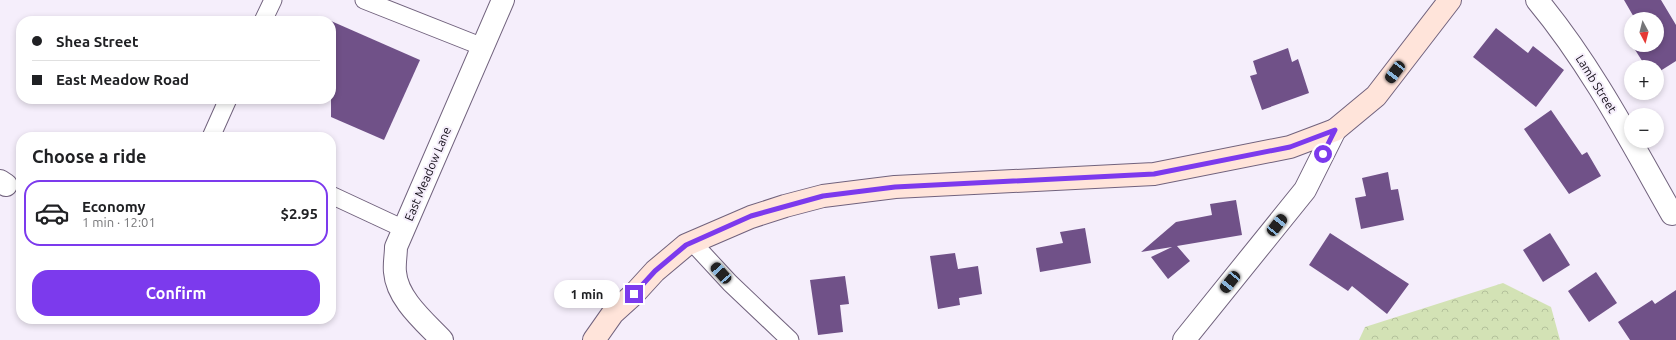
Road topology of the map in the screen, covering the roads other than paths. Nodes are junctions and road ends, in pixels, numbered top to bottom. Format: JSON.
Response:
{"nodes":[{"id":1,"x":273,"y":0,"type":"edge"},
{"id":2,"x":364,"y":0,"type":"edge"},
{"id":3,"x":503,"y":0,"type":"edge"},
{"id":4,"x":1450,"y":0,"type":"edge"},
{"id":5,"x":1537,"y":0,"type":"edge"},
{"id":6,"x":265,"y":16,"type":"edge"},
{"id":7,"x":483,"y":47,"type":"junction"},
{"id":8,"x":226,"y":104,"type":"edge"},
{"id":9,"x":1335,"y":130,"type":"junction"},
{"id":10,"x":213,"y":132,"type":"edge"},
{"id":11,"x":336,"y":197,"type":"edge"},
{"id":12,"x":1672,"y":214,"type":"dead end"},
{"id":13,"x":404,"y":229,"type":"junction"},
{"id":14,"x":693,"y":243,"type":"junction"},
{"id":15,"x":442,"y":340,"type":"edge"},
{"id":16,"x":594,"y":340,"type":"edge"},
{"id":17,"x":790,"y":340,"type":"edge"},
{"id":18,"x":1184,"y":340,"type":"edge"}],
"edges":[{"from":1,"to":6,"type":"lane"},
{"from":2,"to":7,"type":"lane"},
{"from":3,"to":7,"type":"street","name":"East Meadow Lane"},
{"from":4,"to":9,"type":"street"},
{"from":5,"to":12,"type":"street","name":"Lamb Street"},
{"from":7,"to":13,"type":"street","name":"East Meadow Lane"},
{"from":8,"to":10,"type":"lane"},
{"from":9,"to":14,"type":"street"},
{"from":9,"to":18,"type":"street"},
{"from":11,"to":13,"type":"lane"},
{"from":13,"to":15,"type":"street","name":"East Meadow Lane"},
{"from":14,"to":16,"type":"street"},
{"from":14,"to":17,"type":"lane"}]}
